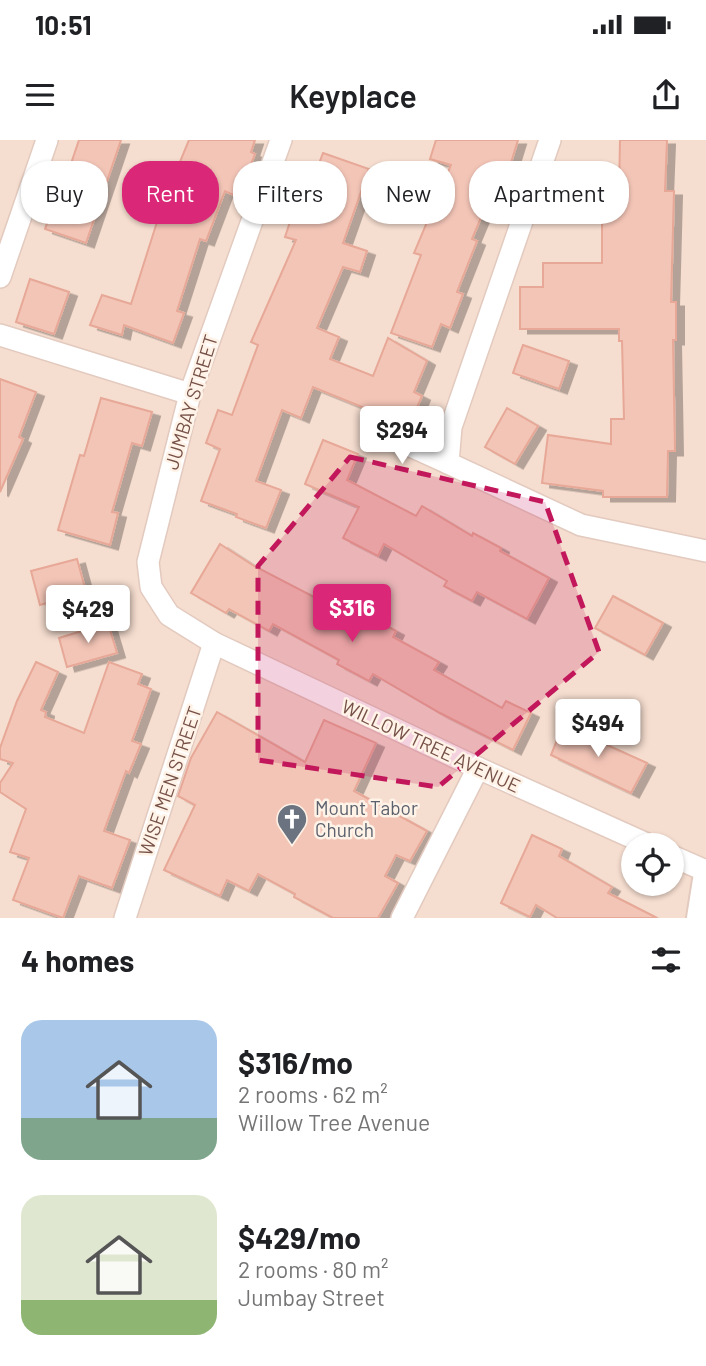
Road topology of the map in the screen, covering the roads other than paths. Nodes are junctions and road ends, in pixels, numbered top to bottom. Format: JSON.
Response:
{"nodes":[{"id":1,"x":47,"y":140,"type":"edge"},
{"id":2,"x":281,"y":140,"type":"edge"},
{"id":3,"x":550,"y":140,"type":"edge"},
{"id":4,"x":0,"y":277,"type":"edge"},
{"id":5,"x":0,"y":335,"type":"edge"},
{"id":6,"x":190,"y":394,"type":"junction"},
{"id":7,"x":373,"y":429,"type":"dead end"},
{"id":8,"x":448,"y":463,"type":"junction"},
{"id":9,"x":706,"y":551,"type":"edge"},
{"id":10,"x":214,"y":643,"type":"junction"},
{"id":11,"x":478,"y":768,"type":"junction"},
{"id":12,"x":622,"y":833,"type":"edge"},
{"id":13,"x":684,"y":861,"type":"edge"},
{"id":14,"x":706,"y":871,"type":"edge"},
{"id":15,"x":706,"y":880,"type":"edge"},
{"id":16,"x":125,"y":918,"type":"edge"},
{"id":17,"x":402,"y":918,"type":"edge"},
{"id":18,"x":700,"y":918,"type":"edge"}],
"edges":[{"from":1,"to":4,"type":"street"},
{"from":2,"to":6,"type":"street","name":"JUMBAY STREET"},
{"from":3,"to":8,"type":"street"},
{"from":5,"to":6,"type":"street"},
{"from":6,"to":10,"type":"street","name":"JUMBAY STREET"},
{"from":7,"to":8,"type":"street"},
{"from":8,"to":9,"type":"street"},
{"from":10,"to":11,"type":"street","name":"WILLOW TREE AVENUE"},
{"from":10,"to":16,"type":"street","name":"WISE MEN STREET"},
{"from":11,"to":12,"type":"street","name":"WILLOW TREE AVENUE"},
{"from":11,"to":17,"type":"street"},
{"from":13,"to":14,"type":"street"},
{"from":15,"to":18,"type":"street"}]}
